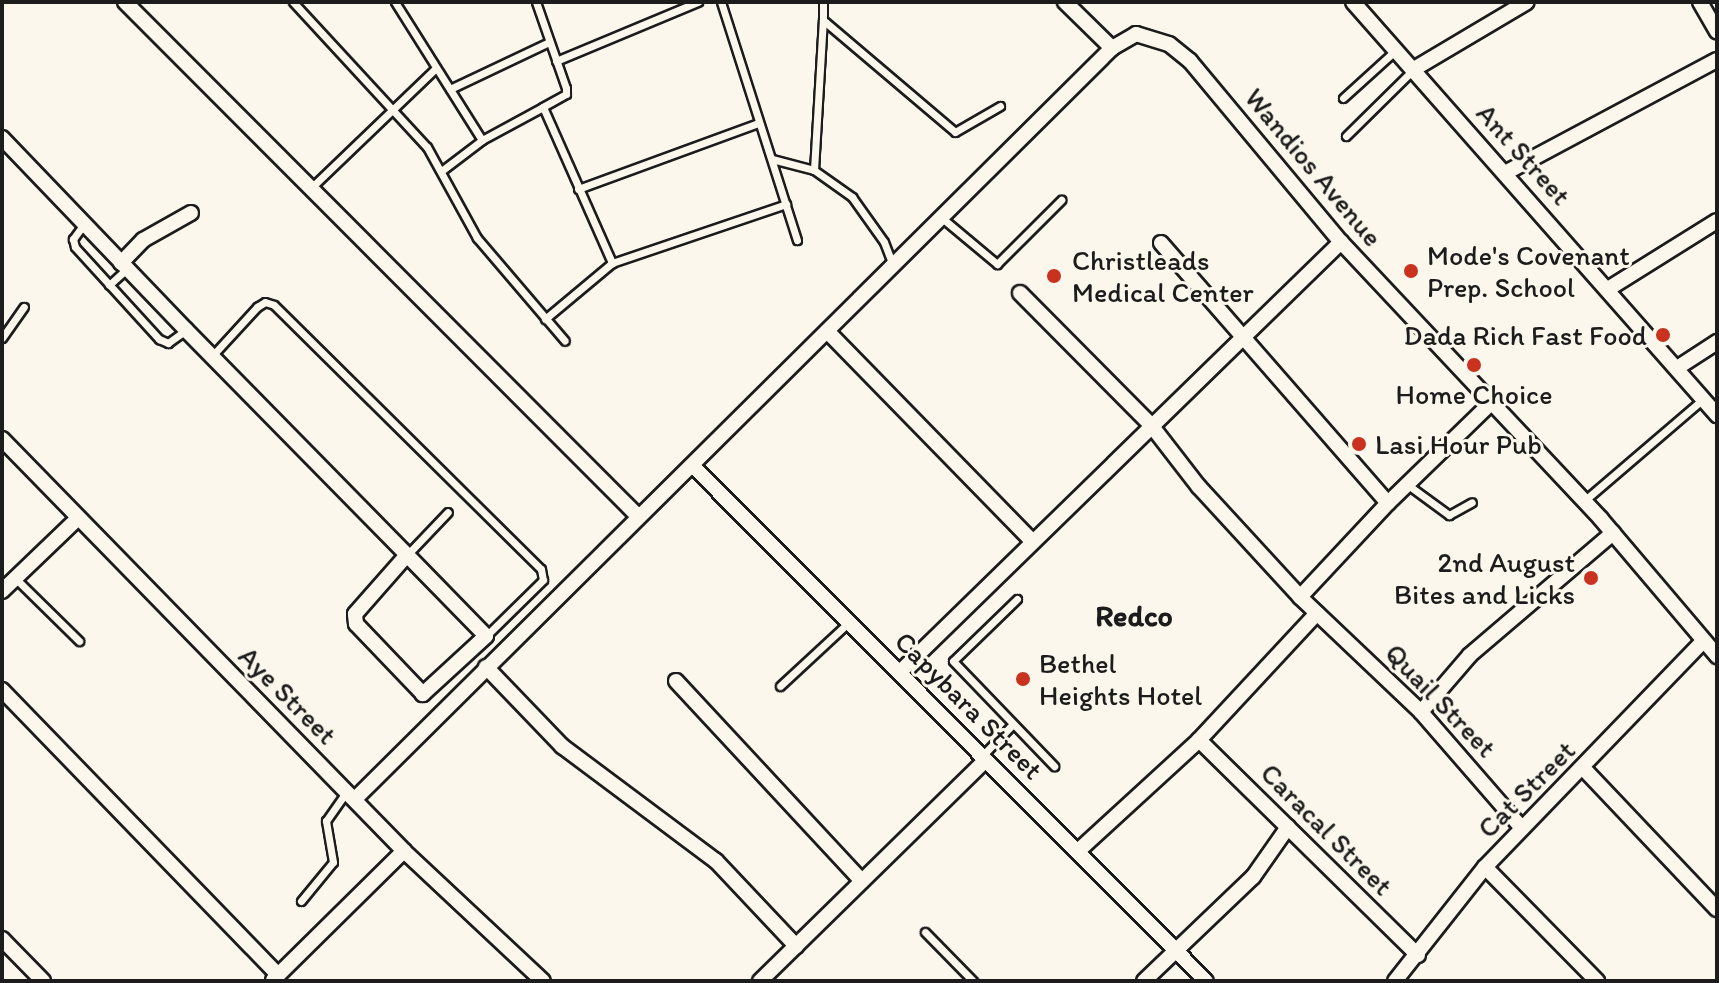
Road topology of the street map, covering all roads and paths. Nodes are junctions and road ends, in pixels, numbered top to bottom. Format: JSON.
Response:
{"nodes":[{"id":1,"x":125,"y":2,"type":"edge"},
{"id":2,"x":293,"y":2,"type":"edge"},
{"id":3,"x":395,"y":2,"type":"edge"},
{"id":4,"x":536,"y":2,"type":"edge"},
{"id":5,"x":698,"y":2,"type":"edge"},
{"id":6,"x":721,"y":2,"type":"edge"},
{"id":7,"x":823,"y":2,"type":"edge"},
{"id":8,"x":1065,"y":2,"type":"edge"},
{"id":9,"x":1353,"y":2,"type":"edge"},
{"id":10,"x":1527,"y":2,"type":"edge"},
{"id":11,"x":1700,"y":2,"type":"edge"},
{"id":12,"x":823,"y":20,"type":"junction"},
{"id":13,"x":1717,"y":32,"type":"edge"},
{"id":14,"x":549,"y":42,"type":"junction"},
{"id":15,"x":1112,"y":48,"type":"junction"},
{"id":16,"x":1396,"y":50,"type":"junction"},
{"id":17,"x":1717,"y":60,"type":"edge"},
{"id":18,"x":556,"y":61,"type":"junction"},
{"id":19,"x":436,"y":68,"type":"junction"},
{"id":20,"x":1414,"y":69,"type":"junction"},
{"id":21,"x":450,"y":89,"type":"junction"},
{"id":22,"x":1343,"y":98,"type":"dead end"},
{"id":23,"x":1000,"y":106,"type":"dead end"},
{"id":24,"x":543,"y":107,"type":"junction"},
{"id":25,"x":393,"y":111,"type":"junction"},
{"id":26,"x":758,"y":123,"type":"junction"},
{"id":27,"x":1346,"y":136,"type":"dead end"},
{"id":28,"x":2,"y":138,"type":"edge"},
{"id":29,"x":482,"y":140,"type":"junction"},
{"id":30,"x":772,"y":159,"type":"junction"},
{"id":31,"x":444,"y":169,"type":"junction"},
{"id":32,"x":814,"y":170,"type":"junction"},
{"id":33,"x":1507,"y":172,"type":"junction"},
{"id":34,"x":313,"y":186,"type":"junction"},
{"id":35,"x":578,"y":189,"type":"junction"},
{"id":36,"x":1061,"y":200,"type":"dead end"},
{"id":37,"x":786,"y":204,"type":"junction"},
{"id":38,"x":191,"y":213,"type":"dead end"},
{"id":39,"x":942,"y":218,"type":"junction"},
{"id":40,"x":1717,"y":221,"type":"edge"},
{"id":41,"x":84,"y":224,"type":"junction"},
{"id":42,"x":797,"y":240,"type":"dead end"},
{"id":43,"x":1341,"y":242,"type":"junction"},
{"id":44,"x":1161,"y":243,"type":"dead end"},
{"id":45,"x":612,"y":263,"type":"junction"},
{"id":46,"x":124,"y":266,"type":"junction"},
{"id":47,"x":893,"y":267,"type":"junction"},
{"id":48,"x":109,"y":285,"type":"junction"},
{"id":49,"x":1608,"y":289,"type":"junction"},
{"id":50,"x":1020,"y":293,"type":"dead end"},
{"id":51,"x":24,"y":307,"type":"dead end"},
{"id":52,"x":545,"y":319,"type":"junction"},
{"id":53,"x":186,"y":330,"type":"junction"},
{"id":54,"x":828,"y":332,"type":"junction"},
{"id":55,"x":1239,"y":336,"type":"junction"},
{"id":56,"x":2,"y":338,"type":"edge"},
{"id":57,"x":565,"y":341,"type":"dead end"},
{"id":58,"x":1717,"y":342,"type":"edge"},
{"id":59,"x":212,"y":356,"type":"junction"},
{"id":60,"x":1677,"y":368,"type":"junction"},
{"id":61,"x":1703,"y":399,"type":"junction"},
{"id":62,"x":1492,"y":402,"type":"junction"},
{"id":63,"x":1717,"y":415,"type":"edge"},
{"id":64,"x":1151,"y":425,"type":"junction"},
{"id":65,"x":2,"y":439,"type":"edge"},
{"id":66,"x":694,"y":467,"type":"junction"},
{"id":67,"x":1406,"y":483,"type":"junction"},
{"id":68,"x":1584,"y":501,"type":"junction"},
{"id":69,"x":1472,"y":502,"type":"dead end"},
{"id":70,"x":1388,"y":503,"type":"junction"},
{"id":71,"x":448,"y":512,"type":"dead end"},
{"id":72,"x":637,"y":515,"type":"junction"},
{"id":73,"x":77,"y":519,"type":"junction"},
{"id":74,"x":1613,"y":533,"type":"junction"},
{"id":75,"x":1033,"y":542,"type":"junction"},
{"id":76,"x":407,"y":555,"type":"junction"},
{"id":77,"x":15,"y":578,"type":"junction"},
{"id":78,"x":2,"y":591,"type":"edge"},
{"id":79,"x":1300,"y":597,"type":"junction"},
{"id":80,"x":1017,"y":599,"type":"dead end"},
{"id":81,"x":1317,"y":613,"type":"junction"},
{"id":82,"x":849,"y":622,"type":"junction"},
{"id":83,"x":486,"y":636,"type":"junction"},
{"id":84,"x":79,"y":641,"type":"dead end"},
{"id":85,"x":1703,"y":641,"type":"junction"},
{"id":86,"x":1717,"y":656,"type":"edge"},
{"id":87,"x":486,"y":667,"type":"junction"},
{"id":88,"x":900,"y":672,"type":"junction"},
{"id":89,"x":676,"y":681,"type":"dead end"},
{"id":90,"x":780,"y":686,"type":"dead end"},
{"id":91,"x":2,"y":690,"type":"edge"},
{"id":92,"x":1421,"y":712,"type":"junction"},
{"id":93,"x":1013,"y":724,"type":"junction"},
{"id":94,"x":1199,"y":740,"type":"junction"},
{"id":95,"x":983,"y":759,"type":"junction"},
{"id":96,"x":1054,"y":766,"type":"dead end"},
{"id":97,"x":1584,"y":769,"type":"junction"},
{"id":98,"x":351,"y":795,"type":"junction"},
{"id":99,"x":1288,"y":827,"type":"junction"},
{"id":100,"x":1522,"y":828,"type":"junction"},
{"id":101,"x":404,"y":851,"type":"junction"},
{"id":102,"x":1078,"y":851,"type":"junction"},
{"id":103,"x":1485,"y":867,"type":"junction"},
{"id":104,"x":862,"y":881,"type":"junction"},
{"id":105,"x":301,"y":901,"type":"dead end"},
{"id":106,"x":1717,"y":909,"type":"edge"},
{"id":107,"x":925,"y":932,"type":"dead end"},
{"id":108,"x":2,"y":939,"type":"edge"},
{"id":109,"x":796,"y":946,"type":"junction"},
{"id":110,"x":1174,"y":951,"type":"junction"},
{"id":111,"x":1418,"y":955,"type":"junction"},
{"id":112,"x":275,"y":978,"type":"edge"},
{"id":113,"x":1404,"y":978,"type":"edge"},
{"id":114,"x":538,"y":980,"type":"edge"},
{"id":115,"x":43,"y":981,"type":"edge"},
{"id":116,"x":760,"y":981,"type":"edge"},
{"id":117,"x":973,"y":981,"type":"edge"},
{"id":118,"x":1144,"y":981,"type":"edge"},
{"id":119,"x":1206,"y":981,"type":"edge"},
{"id":120,"x":1597,"y":981,"type":"edge"}],
"edges":[{"from":1,"to":34,"type":"street"},
{"from":2,"to":25,"type":"lane"},
{"from":3,"to":19,"type":"lane"},
{"from":4,"to":14,"type":"lane"},
{"from":5,"to":18,"type":"lane"},
{"from":6,"to":26,"type":"lane"},
{"from":7,"to":12,"type":"lane"},
{"from":8,"to":15,"type":"street"},
{"from":9,"to":16,"type":"street","name":"Ant Street"},
{"from":10,"to":20,"type":"street"},
{"from":11,"to":13,"type":"street"},
{"from":12,"to":23,"type":"lane"},
{"from":12,"to":32,"type":"lane"},
{"from":14,"to":18,"type":"lane"},
{"from":14,"to":21,"type":"lane"},
{"from":15,"to":39,"type":"street"},
{"from":15,"to":43,"type":"street","name":"Wandios Avenue"},
{"from":16,"to":20,"type":"street","name":"Ant Street"},
{"from":16,"to":22,"type":"lane"},
{"from":17,"to":33,"type":"street"},
{"from":18,"to":24,"type":"lane"},
{"from":19,"to":21,"type":"lane"},
{"from":19,"to":25,"type":"lane"},
{"from":20,"to":27,"type":"lane"},
{"from":20,"to":33,"type":"street","name":"Ant Street"},
{"from":21,"to":29,"type":"lane"},
{"from":24,"to":29,"type":"lane"},
{"from":24,"to":35,"type":"lane"},
{"from":25,"to":31,"type":"lane"},
{"from":25,"to":34,"type":"lane"},
{"from":26,"to":30,"type":"lane"},
{"from":26,"to":35,"type":"lane"},
{"from":28,"to":41,"type":"street"},
{"from":29,"to":31,"type":"lane"},
{"from":30,"to":32,"type":"lane"},
{"from":30,"to":37,"type":"lane"},
{"from":31,"to":52,"type":"lane"},
{"from":32,"to":47,"type":"lane"},
{"from":33,"to":49,"type":"street","name":"Ant Street"},
{"from":34,"to":72,"type":"street"},
{"from":35,"to":45,"type":"lane"},
{"from":36,"to":39,"type":"lane"},
{"from":37,"to":42,"type":"lane"},
{"from":37,"to":45,"type":"lane"},
{"from":38,"to":46,"type":"street"},
{"from":39,"to":47,"type":"street"},
{"from":40,"to":49,"type":"street"},
{"from":41,"to":46,"type":"street"},
{"from":41,"to":48,"type":"lane"},
{"from":43,"to":55,"type":"street"},
{"from":43,"to":62,"type":"street","name":"Wandios Avenue"},
{"from":44,"to":55,"type":"street"},
{"from":45,"to":52,"type":"lane"},
{"from":46,"to":48,"type":"lane"},
{"from":46,"to":53,"type":"street"},
{"from":47,"to":54,"type":"street"},
{"from":48,"to":53,"type":"lane"},
{"from":49,"to":60,"type":"street","name":"Ant Street"},
{"from":50,"to":64,"type":"street","name":"Quail Street"},
{"from":51,"to":56,"type":"lane"},
{"from":52,"to":57,"type":"lane"},
{"from":53,"to":59,"type":"street"},
{"from":54,"to":66,"type":"street"},
{"from":54,"to":75,"type":"street"},
{"from":55,"to":64,"type":"street"},
{"from":55,"to":70,"type":"street"},
{"from":58,"to":60,"type":"street"},
{"from":59,"to":76,"type":"street"},
{"from":59,"to":83,"type":"lane"},
{"from":60,"to":61,"type":"street","name":"Ant Street"},
{"from":61,"to":63,"type":"street","name":"Ant Street"},
{"from":61,"to":68,"type":"lane"},
{"from":62,"to":67,"type":"street"},
{"from":62,"to":68,"type":"street","name":"Wandios Avenue"},
{"from":64,"to":75,"type":"street"},
{"from":64,"to":79,"type":"street","name":"Quail Street"},
{"from":65,"to":73,"type":"street","name":"Aye Street"},
{"from":66,"to":72,"type":"street"},
{"from":66,"to":82,"type":"street","name":"Capybara Street"},
{"from":67,"to":69,"type":"lane"},
{"from":67,"to":70,"type":"street"},
{"from":68,"to":74,"type":"street","name":"Wandios Avenue"},
{"from":70,"to":79,"type":"street"},
{"from":71,"to":76,"type":"lane"},
{"from":72,"to":87,"type":"street"},
{"from":73,"to":77,"type":"street"},
{"from":73,"to":98,"type":"street","name":"Aye Street"},
{"from":74,"to":85,"type":"street","name":"Wandios Avenue"},
{"from":74,"to":92,"type":"street"},
{"from":75,"to":88,"type":"street"},
{"from":76,"to":83,"type":"street"},
{"from":76,"to":83,"type":"street"},
{"from":77,"to":78,"type":"street"},
{"from":77,"to":84,"type":"lane"},
{"from":79,"to":81,"type":"street","name":"Quail Street"},
{"from":80,"to":93,"type":"lane"},
{"from":81,"to":92,"type":"street","name":"Quail Street"},
{"from":81,"to":94,"type":"street"},
{"from":82,"to":88,"type":"street","name":"Capybara Street"},
{"from":82,"to":90,"type":"lane"},
{"from":85,"to":86,"type":"street","name":"Wandios Avenue"},
{"from":85,"to":97,"type":"street","name":"Cat Street"},
{"from":87,"to":98,"type":"street"},
{"from":87,"to":109,"type":"street"},
{"from":88,"to":95,"type":"street","name":"Capybara Street"},
{"from":89,"to":104,"type":"street"},
{"from":91,"to":112,"type":"street"},
{"from":92,"to":100,"type":"street","name":"Quail Street"},
{"from":93,"to":95,"type":"lane"},
{"from":93,"to":96,"type":"lane"},
{"from":94,"to":99,"type":"street","name":"Caracal Street"},
{"from":94,"to":102,"type":"street"},
{"from":95,"to":102,"type":"street","name":"Capybara Street"},
{"from":95,"to":104,"type":"street"},
{"from":97,"to":100,"type":"street","name":"Cat Street"},
{"from":97,"to":106,"type":"street"},
{"from":98,"to":101,"type":"street","name":"Aye Street"},
{"from":98,"to":105,"type":"lane"},
{"from":99,"to":110,"type":"street"},
{"from":99,"to":111,"type":"street","name":"Caracal Street"},
{"from":100,"to":103,"type":"street","name":"Cat Street"},
{"from":101,"to":112,"type":"street"},
{"from":101,"to":114,"type":"street","name":"Aye Street"},
{"from":102,"to":110,"type":"street","name":"Capybara Street"},
{"from":103,"to":111,"type":"street","name":"Cat Street"},
{"from":103,"to":120,"type":"street"},
{"from":104,"to":109,"type":"street"},
{"from":107,"to":117,"type":"lane"},
{"from":108,"to":115,"type":"street"},
{"from":109,"to":116,"type":"street"},
{"from":110,"to":118,"type":"street"},
{"from":110,"to":119,"type":"street","name":"Capybara Street"},
{"from":111,"to":113,"type":"street","name":"Cat Street"}]}
